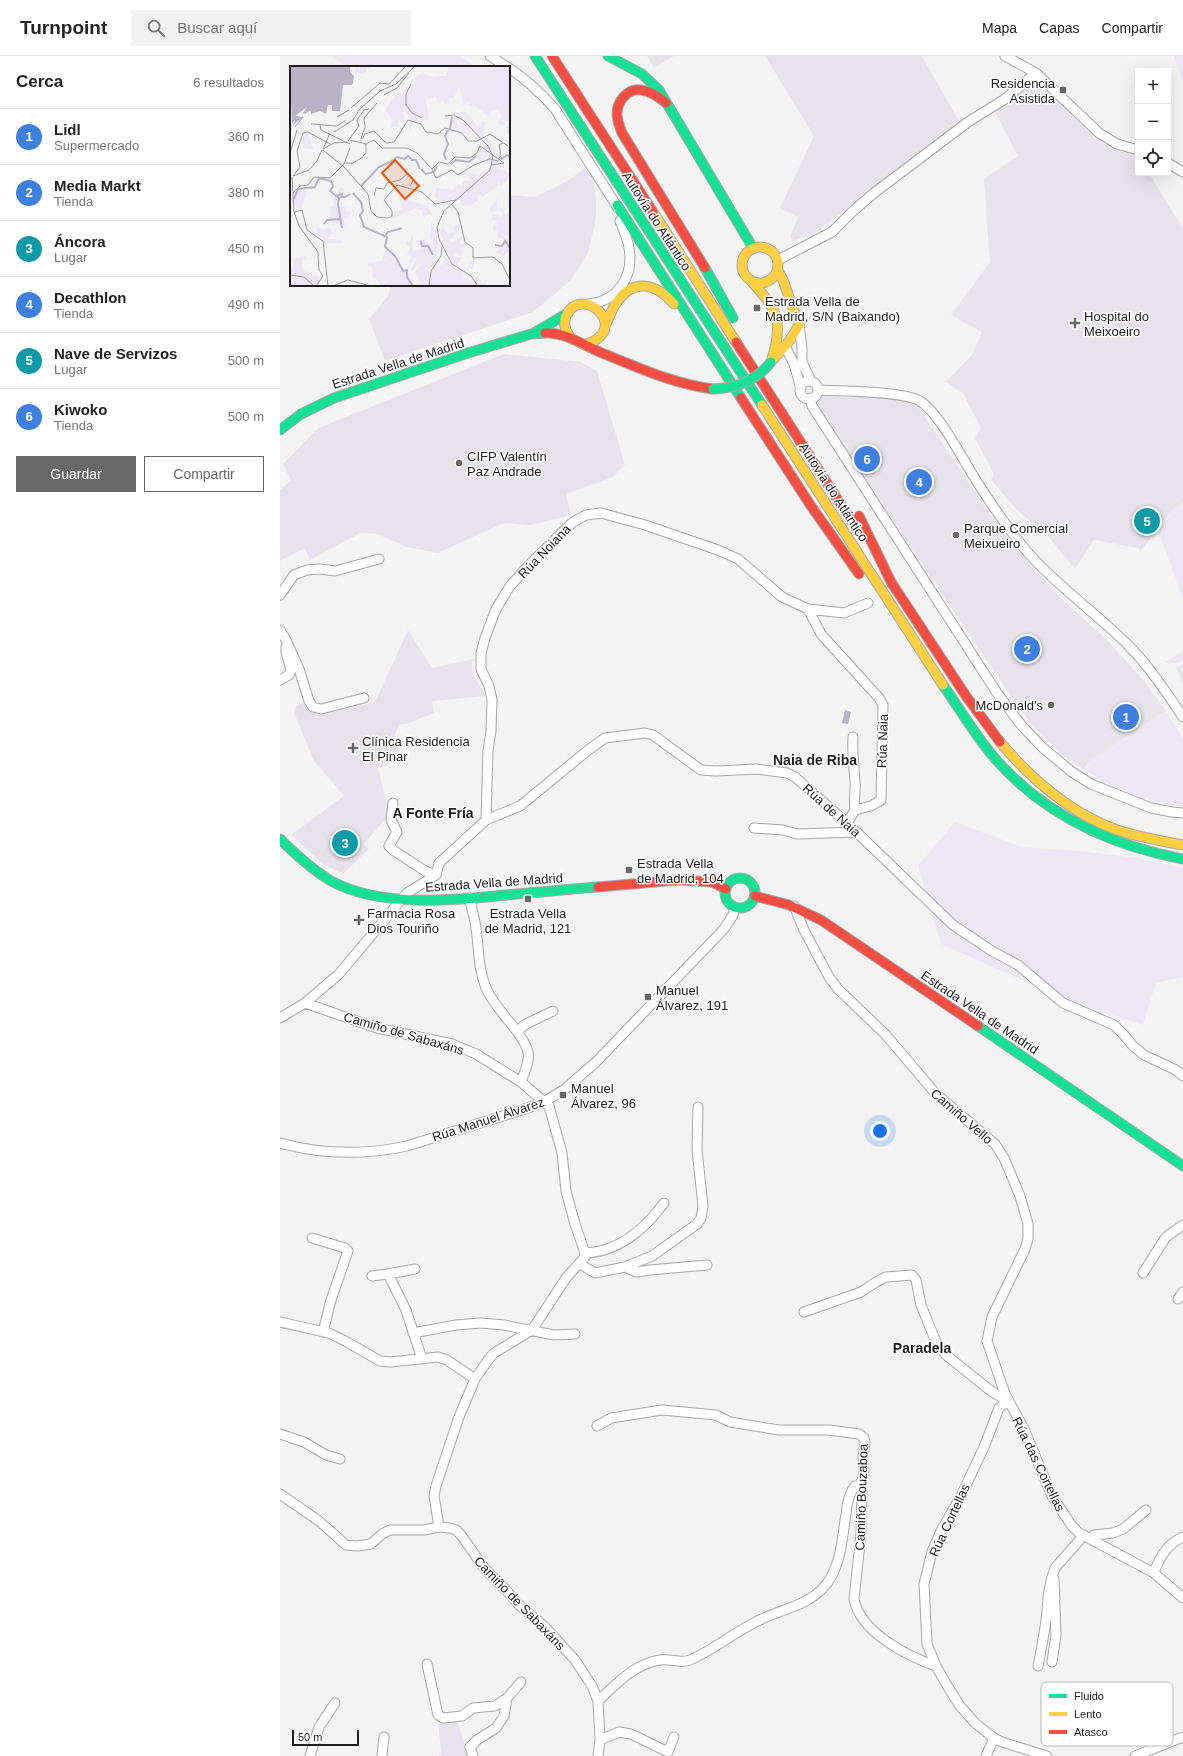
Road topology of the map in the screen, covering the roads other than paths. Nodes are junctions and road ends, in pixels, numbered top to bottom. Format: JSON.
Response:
{"nodes":[{"id":1,"x":490,"y":56,"type":"edge"},
{"id":2,"x":535,"y":56,"type":"edge"},
{"id":3,"x":552,"y":56,"type":"edge"},
{"id":4,"x":608,"y":56,"type":"edge"},
{"id":5,"x":1005,"y":56,"type":"edge"},
{"id":6,"x":505,"y":66,"type":"edge"},
{"id":7,"x":510,"y":69,"type":"edge"},
{"id":8,"x":1036,"y":72,"type":"junction"},
{"id":9,"x":666,"y":103,"type":"junction"},
{"id":10,"x":1135,"y":149,"type":"edge"},
{"id":11,"x":1171,"y":165,"type":"edge"},
{"id":12,"x":1183,"y":172,"type":"edge"},
{"id":13,"x":617,"y":205,"type":"junction"},
{"id":14,"x":753,"y":248,"type":"junction"},
{"id":15,"x":778,"y":260,"type":"junction"},
{"id":16,"x":778,"y":271,"type":"junction"},
{"id":17,"x":751,"y":281,"type":"junction"},
{"id":18,"x":770,"y":300,"type":"junction"},
{"id":19,"x":588,"y":304,"type":"junction"},
{"id":20,"x":568,"y":313,"type":"junction"},
{"id":21,"x":798,"y":325,"type":"junction"},
{"id":22,"x":696,"y":328,"type":"junction"},
{"id":23,"x":530,"y":334,"type":"junction"},
{"id":24,"x":607,"y":335,"type":"junction"},
{"id":25,"x":572,"y":339,"type":"junction"},
{"id":26,"x":584,"y":345,"type":"junction"},
{"id":27,"x":786,"y":346,"type":"junction"},
{"id":28,"x":620,"y":361,"type":"junction"},
{"id":29,"x":771,"y":362,"type":"junction"},
{"id":30,"x":811,"y":381,"type":"junction"},
{"id":31,"x":801,"y":389,"type":"junction"},
{"id":32,"x":818,"y":390,"type":"junction"},
{"id":33,"x":810,"y":398,"type":"junction"},
{"id":34,"x":280,"y":430,"type":"edge"},
{"id":35,"x":379,"y":559,"type":"dead end"},
{"id":36,"x":865,"y":583,"type":"dead end"},
{"id":37,"x":892,"y":584,"type":"junction"},
{"id":38,"x":280,"y":595,"type":"edge"},
{"id":39,"x":874,"y":595,"type":"dead end"},
{"id":40,"x":868,"y":603,"type":"dead end"},
{"id":41,"x":808,"y":609,"type":"junction"},
{"id":42,"x":280,"y":630,"type":"edge"},
{"id":43,"x":911,"y":636,"type":"junction"},
{"id":44,"x":286,"y":640,"type":"junction"},
{"id":45,"x":280,"y":680,"type":"edge"},
{"id":46,"x":364,"y":698,"type":"dead end"},
{"id":47,"x":1183,"y":717,"type":"edge"},
{"id":48,"x":853,"y":737,"type":"dead end"},
{"id":49,"x":787,"y":773,"type":"junction"},
{"id":50,"x":393,"y":803,"type":"dead end"},
{"id":51,"x":855,"y":810,"type":"junction"},
{"id":52,"x":1183,"y":813,"type":"edge"},
{"id":53,"x":486,"y":820,"type":"junction"},
{"id":54,"x":847,"y":823,"type":"junction"},
{"id":55,"x":754,"y":828,"type":"dead end"},
{"id":56,"x":858,"y":832,"type":"junction"},
{"id":57,"x":280,"y":839,"type":"edge"},
{"id":58,"x":1183,"y":845,"type":"edge"},
{"id":59,"x":1183,"y":859,"type":"edge"},
{"id":60,"x":436,"y":875,"type":"junction"},
{"id":61,"x":726,"y":889,"type":"junction"},
{"id":62,"x":755,"y":896,"type":"junction"},
{"id":63,"x":470,"y":898,"type":"junction"},
{"id":64,"x":401,"y":900,"type":"junction"},
{"id":65,"x":794,"y":906,"type":"junction"},
{"id":66,"x":735,"y":908,"type":"junction"},
{"id":67,"x":305,"y":1003,"type":"junction"},
{"id":68,"x":553,"y":1011,"type":"dead end"},
{"id":69,"x":280,"y":1018,"type":"edge"},
{"id":70,"x":517,"y":1031,"type":"junction"},
{"id":71,"x":1183,"y":1076,"type":"edge"},
{"id":72,"x":521,"y":1082,"type":"junction"},
{"id":73,"x":544,"y":1102,"type":"junction"},
{"id":74,"x":698,"y":1107,"type":"dead end"},
{"id":75,"x":280,"y":1143,"type":"edge"},
{"id":76,"x":1183,"y":1166,"type":"edge"},
{"id":77,"x":664,"y":1203,"type":"dead end"},
{"id":78,"x":1183,"y":1225,"type":"edge"},
{"id":79,"x":312,"y":1238,"type":"dead end"},
{"id":80,"x":585,"y":1253,"type":"junction"},
{"id":81,"x":580,"y":1264,"type":"junction"},
{"id":82,"x":707,"y":1265,"type":"dead end"},
{"id":83,"x":625,"y":1267,"type":"junction"},
{"id":84,"x":415,"y":1269,"type":"dead end"},
{"id":85,"x":1143,"y":1273,"type":"dead end"},
{"id":86,"x":388,"y":1274,"type":"junction"},
{"id":87,"x":372,"y":1276,"type":"dead end"},
{"id":88,"x":804,"y":1312,"type":"dead end"},
{"id":89,"x":280,"y":1322,"type":"edge"},
{"id":90,"x":532,"y":1330,"type":"junction"},
{"id":91,"x":323,"y":1332,"type":"junction"},
{"id":92,"x":413,"y":1333,"type":"junction"},
{"id":93,"x":575,"y":1334,"type":"dead end"},
{"id":94,"x":422,"y":1359,"type":"junction"},
{"id":95,"x":475,"y":1379,"type":"junction"},
{"id":96,"x":1008,"y":1401,"type":"junction"},
{"id":97,"x":597,"y":1426,"type":"dead end"},
{"id":98,"x":280,"y":1434,"type":"edge"},
{"id":99,"x":340,"y":1459,"type":"dead end"},
{"id":100,"x":860,"y":1485,"type":"junction"},
{"id":101,"x":281,"y":1497,"type":"edge"},
{"id":102,"x":1146,"y":1510,"type":"dead end"},
{"id":103,"x":439,"y":1527,"type":"junction"},
{"id":104,"x":1088,"y":1537,"type":"junction"},
{"id":105,"x":1183,"y":1537,"type":"edge"},
{"id":106,"x":1154,"y":1573,"type":"junction"},
{"id":107,"x":1052,"y":1574,"type":"junction"},
{"id":108,"x":1183,"y":1598,"type":"edge"},
{"id":109,"x":1052,"y":1662,"type":"dead end"},
{"id":110,"x":427,"y":1664,"type":"dead end"},
{"id":111,"x":936,"y":1666,"type":"junction"},
{"id":112,"x":1038,"y":1666,"type":"dead end"},
{"id":113,"x":522,"y":1682,"type":"dead end"},
{"id":114,"x":507,"y":1698,"type":"junction"},
{"id":115,"x":598,"y":1701,"type":"junction"},
{"id":116,"x":335,"y":1703,"type":"dead end"},
{"id":117,"x":384,"y":1737,"type":"dead end"},
{"id":118,"x":674,"y":1737,"type":"dead end"},
{"id":119,"x":1183,"y":1737,"type":"edge"},
{"id":120,"x":994,"y":1738,"type":"junction"},
{"id":121,"x":600,"y":1740,"type":"junction"},
{"id":122,"x":1173,"y":1741,"type":"edge"},
{"id":123,"x":1160,"y":1746,"type":"edge"},
{"id":124,"x":310,"y":1756,"type":"edge"},
{"id":125,"x":382,"y":1756,"type":"edge"},
{"id":126,"x":473,"y":1756,"type":"edge"},
{"id":127,"x":598,"y":1756,"type":"edge"},
{"id":128,"x":986,"y":1756,"type":"edge"},
{"id":129,"x":1047,"y":1756,"type":"edge"},
{"id":130,"x":1135,"y":1756,"type":"edge"}],
"edges":[{"from":1,"to":6,"type":"street"},
{"from":2,"to":43,"type":"main road","name":"Autovía do Atlántico"},
{"from":3,"to":37,"type":"main road","name":"Autovía do Atlántico"},
{"from":4,"to":9,"type":"main road"},
{"from":5,"to":8,"type":"street"},
{"from":7,"to":13,"type":"street"},
{"from":8,"to":10,"type":"street"},
{"from":8,"to":15,"type":"street"},
{"from":9,"to":14,"type":"main road"},
{"from":9,"to":37,"type":"main road"},
{"from":11,"to":12,"type":"street"},
{"from":13,"to":19,"type":"street"},
{"from":13,"to":22,"type":"main road"},
{"from":14,"to":15,"type":"main road"},
{"from":14,"to":17,"type":"main road"},
{"from":15,"to":16,"type":"main road"},
{"from":16,"to":17,"type":"main road"},
{"from":16,"to":21,"type":"main road"},
{"from":17,"to":18,"type":"main road","name":"Estrada Vella de Madrid"},
{"from":18,"to":27,"type":"main road","name":"Estrada Vella de Madrid"},
{"from":18,"to":29,"type":"main road","name":"Estrada Vella de Madrid"},
{"from":19,"to":20,"type":"main road","name":"Estrada Vella de Madrid"},
{"from":19,"to":24,"type":"main road"},
{"from":20,"to":23,"type":"main road","name":"Estrada Vella de Madrid"},
{"from":20,"to":25,"type":"main road"},
{"from":21,"to":27,"type":"main road","name":"Estrada Vella de Madrid"},
{"from":21,"to":30,"type":"street"},
{"from":22,"to":24,"type":"main road"},
{"from":22,"to":36,"type":"main road"},
{"from":23,"to":25,"type":"main road","name":"Estrada Vella de Madrid"},
{"from":23,"to":34,"type":"main road","name":"Estrada Vella de Madrid"},
{"from":24,"to":26,"type":"main road"},
{"from":24,"to":28,"type":"main road"},
{"from":25,"to":26,"type":"main road","name":"Estrada Vella de Madrid"},
{"from":26,"to":28,"type":"main road","name":"Estrada Vella de Madrid"},
{"from":27,"to":29,"type":"main road","name":"Estrada Vella de Madrid"},
{"from":27,"to":31,"type":"street"},
{"from":28,"to":29,"type":"main road","name":"Estrada Vella de Madrid","bridge":true},
{"from":30,"to":31,"type":"street"},
{"from":30,"to":32,"type":"street"},
{"from":31,"to":33,"type":"street"},
{"from":32,"to":33,"type":"street"},
{"from":32,"to":47,"type":"street"},
{"from":33,"to":52,"type":"street"},
{"from":35,"to":38,"type":"street"},
{"from":37,"to":58,"type":"main road","name":"Autovía do Atlántico"},
{"from":39,"to":43,"type":"main road"},
{"from":40,"to":41,"type":"street","name":"Rúa Noiana"},
{"from":41,"to":51,"type":"street","name":"Rúa Naia"},
{"from":41,"to":53,"type":"street","name":"Rúa Noiana"},
{"from":42,"to":44,"type":"street"},
{"from":43,"to":59,"type":"main road","name":"Autovía do Atlántico"},
{"from":44,"to":45,"type":"street"},
{"from":44,"to":46,"type":"street"},
{"from":48,"to":51,"type":"street"},
{"from":49,"to":53,"type":"street","name":"Rúa de Naia"},
{"from":49,"to":54,"type":"street","name":"Rúa de Naia"},
{"from":49,"to":56,"type":"street"},
{"from":50,"to":60,"type":"street"},
{"from":51,"to":54,"type":"street"},
{"from":53,"to":60,"type":"street","name":"Rúa de Naia"},
{"from":54,"to":56,"type":"street","name":"Rúa de Naia"},
{"from":55,"to":56,"type":"street"},
{"from":56,"to":71,"type":"street","name":"Rúa de Naia"},
{"from":57,"to":64,"type":"main road","name":"Estrada Vella de Madrid"},
{"from":60,"to":64,"type":"street"},
{"from":61,"to":62,"type":"main road"},
{"from":61,"to":63,"type":"main road","name":"Estrada Vella de Madrid"},
{"from":61,"to":66,"type":"main road"},
{"from":62,"to":65,"type":"main road","name":"Estrada Vella de Madrid"},
{"from":62,"to":66,"type":"main road"},
{"from":63,"to":64,"type":"main road","name":"Estrada Vella de Madrid"},
{"from":63,"to":70,"type":"street"},
{"from":64,"to":67,"type":"street"},
{"from":65,"to":76,"type":"main road","name":"Estrada Vella de Madrid"},
{"from":65,"to":96,"type":"street","name":"Camiño Vello"},
{"from":66,"to":73,"type":"street","name":"Rúa Manuel Álvarez"},
{"from":67,"to":69,"type":"street"},
{"from":67,"to":72,"type":"street","name":"Camiño de Sabaxáns"},
{"from":68,"to":70,"type":"street"},
{"from":70,"to":72,"type":"street"},
{"from":72,"to":73,"type":"street","name":"Camiño de Sabaxáns"},
{"from":73,"to":75,"type":"street","name":"Rúa Manuel Álvarez"},
{"from":73,"to":80,"type":"street","name":"Camiño de Sabaxáns"},
{"from":74,"to":83,"type":"street"},
{"from":77,"to":80,"type":"street"},
{"from":78,"to":85,"type":"street"},
{"from":79,"to":91,"type":"street"},
{"from":80,"to":81,"type":"street"},
{"from":81,"to":83,"type":"street"},
{"from":81,"to":90,"type":"street"},
{"from":82,"to":83,"type":"street"},
{"from":84,"to":86,"type":"street"},
{"from":86,"to":87,"type":"street"},
{"from":86,"to":92,"type":"street"},
{"from":88,"to":96,"type":"street"},
{"from":89,"to":91,"type":"street"},
{"from":90,"to":92,"type":"street"},
{"from":90,"to":93,"type":"street"},
{"from":90,"to":95,"type":"street"},
{"from":91,"to":94,"type":"street"},
{"from":92,"to":94,"type":"street"},
{"from":94,"to":95,"type":"street"},
{"from":95,"to":103,"type":"street"},
{"from":96,"to":104,"type":"street","name":"Rúa das Cortellas"},
{"from":96,"to":111,"type":"street","name":"Rúa Cortellas"},
{"from":97,"to":100,"type":"street","name":"Camiño Bouzaboa"},
{"from":98,"to":99,"type":"street"},
{"from":100,"to":111,"type":"street","name":"Camiño Bouzaboa"},
{"from":100,"to":115,"type":"street"},
{"from":101,"to":103,"type":"street"},
{"from":102,"to":104,"type":"street"},
{"from":103,"to":115,"type":"street","name":"Camiño de Sabaxáns"},
{"from":104,"to":106,"type":"street","name":"Rúa das Cortellas"},
{"from":104,"to":107,"type":"street"},
{"from":105,"to":106,"type":"street"},
{"from":106,"to":108,"type":"street"},
{"from":107,"to":109,"type":"street"},
{"from":107,"to":112,"type":"street"},
{"from":110,"to":114,"type":"street"},
{"from":111,"to":120,"type":"street","name":"Rúa Cortellas"},
{"from":113,"to":114,"type":"street"},
{"from":114,"to":126,"type":"street"},
{"from":115,"to":121,"type":"street","name":"Camiño de Sabaxáns"},
{"from":116,"to":124,"type":"street"},
{"from":117,"to":125,"type":"street"},
{"from":118,"to":121,"type":"street"},
{"from":119,"to":122,"type":"street"},
{"from":120,"to":128,"type":"street"},
{"from":120,"to":129,"type":"street","name":"Rúa Cortellas"},
{"from":121,"to":127,"type":"street","name":"Camiño de Sabaxáns"},
{"from":123,"to":130,"type":"street"}]}
